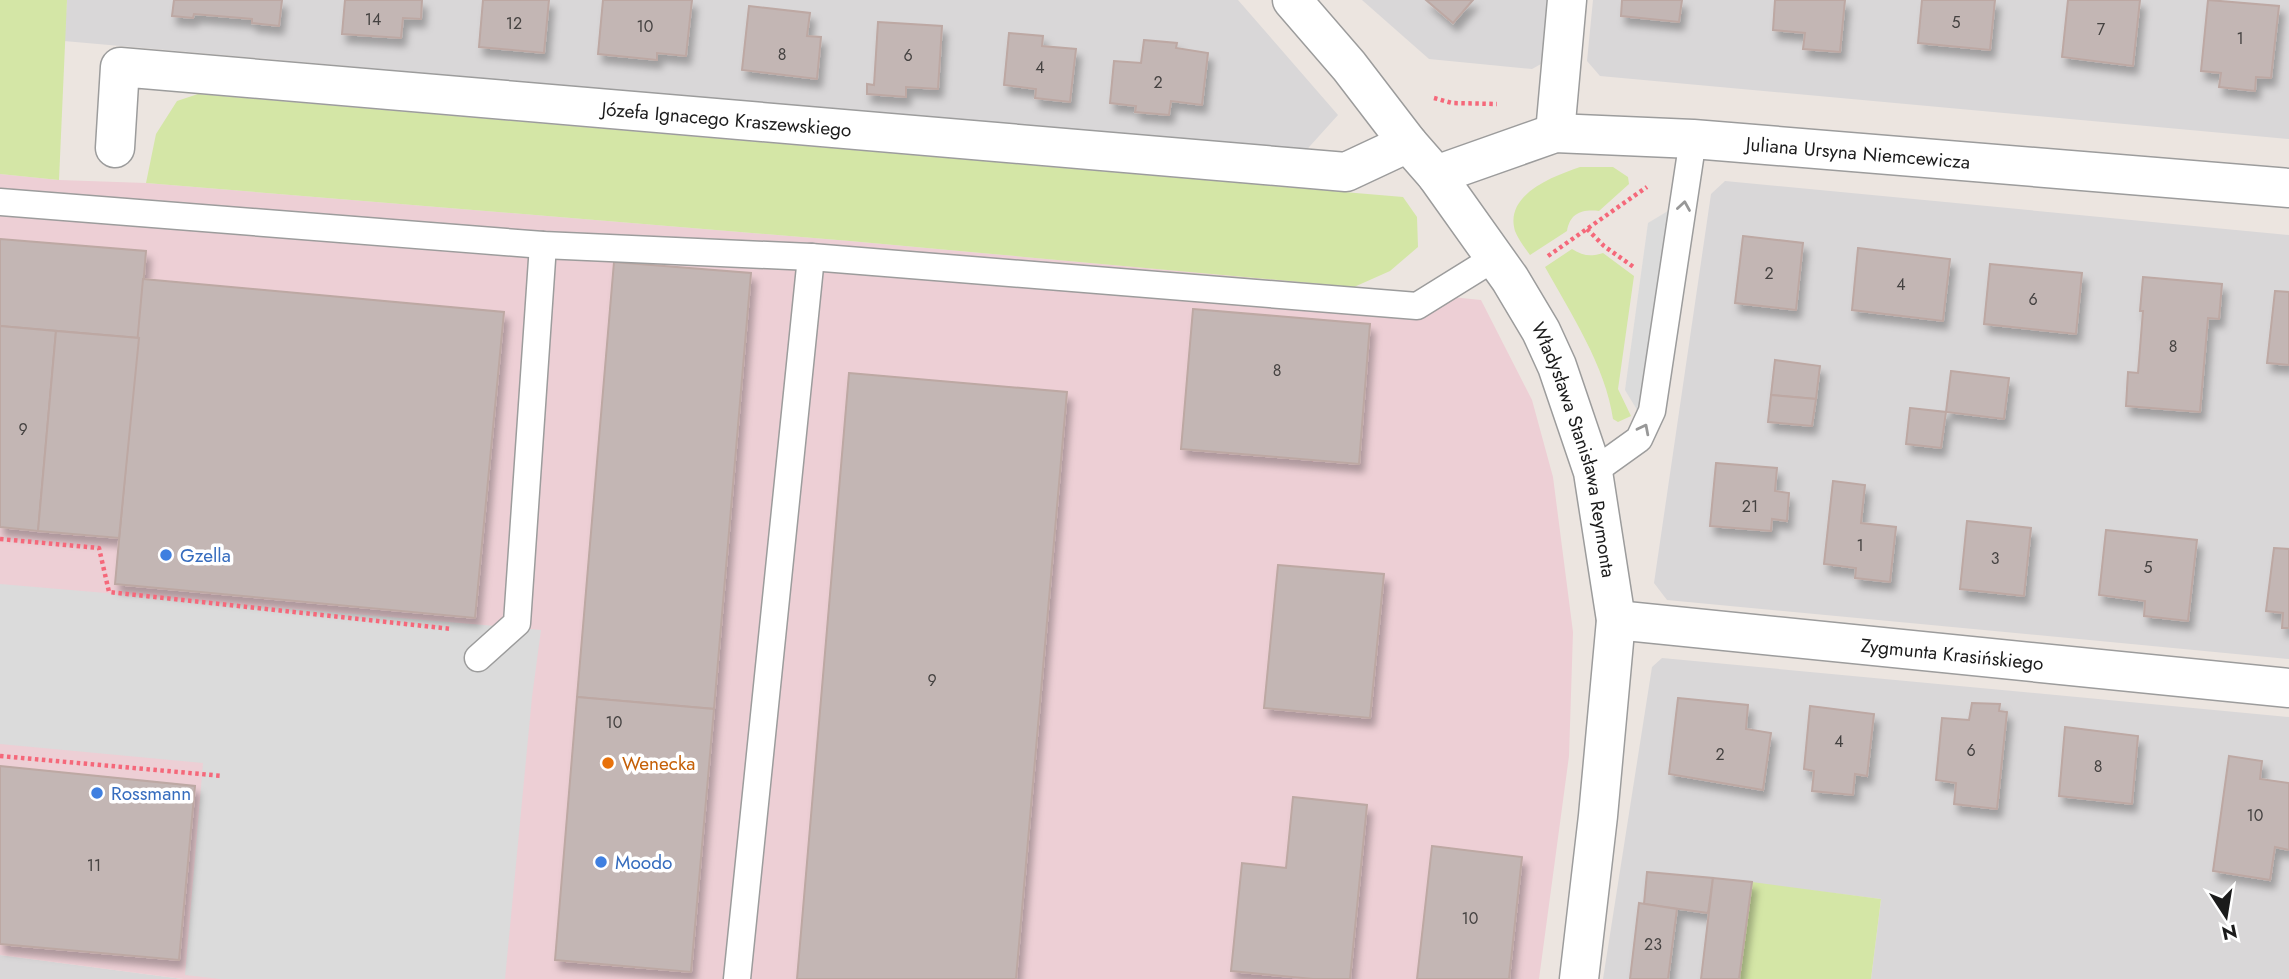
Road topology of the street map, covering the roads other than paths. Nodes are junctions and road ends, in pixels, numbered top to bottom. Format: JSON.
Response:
{"nodes":[{"id":1,"x":1292,"y":0,"type":"edge"},
{"id":2,"x":1567,"y":0,"type":"edge"},
{"id":3,"x":1555,"y":133,"type":"junction"},
{"id":4,"x":1693,"y":139,"type":"junction"},
{"id":5,"x":1408,"y":143,"type":"junction"},
{"id":6,"x":115,"y":148,"type":"dead end"},
{"id":7,"x":1436,"y":175,"type":"junction"},
{"id":8,"x":2289,"y":188,"type":"edge"},
{"id":9,"x":0,"y":202,"type":"edge"},
{"id":10,"x":543,"y":244,"type":"junction"},
{"id":11,"x":811,"y":257,"type":"junction"},
{"id":12,"x":1496,"y":257,"type":"junction"},
{"id":13,"x":1592,"y":472,"type":"junction"},
{"id":14,"x":1616,"y":620,"type":"junction"},
{"id":15,"x":478,"y":658,"type":"road end"},
{"id":16,"x":2289,"y":688,"type":"edge"},
{"id":17,"x":737,"y":979,"type":"edge"},
{"id":18,"x":1579,"y":979,"type":"edge"}],
"edges":[{"from":1,"to":5,"type":"street","name":"Władysława Stanisława Reymonta"},
{"from":2,"to":3,"type":"street"},
{"from":3,"to":4,"type":"street","name":"Juliana Ursyna Niemcewicza"},
{"from":3,"to":7,"type":"street","name":"Juliana Ursyna Niemcewicza"},
{"from":4,"to":8,"type":"street","name":"Juliana Ursyna Niemcewicza"},
{"from":13,"to":4,"type":"lane","one_way":true},
{"from":5,"to":6,"type":"street","name":"Józefa Ignacego Kraszewskiego"},
{"from":5,"to":7,"type":"street","name":"Władysława Stanisława Reymonta"},
{"from":7,"to":12,"type":"street","name":"Władysława Stanisława Reymonta"},
{"from":9,"to":10,"type":"lane"},
{"from":10,"to":11,"type":"lane"},
{"from":10,"to":15,"type":"lane"},
{"from":11,"to":12,"type":"lane"},
{"from":11,"to":17,"type":"lane"},
{"from":12,"to":13,"type":"street","name":"Władysława Stanisława Reymonta"},
{"from":13,"to":14,"type":"street","name":"Władysława Stanisława Reymonta"},
{"from":14,"to":16,"type":"street","name":"Zygmunta Krasińskiego"},
{"from":14,"to":18,"type":"street","name":"Władysława Stanisława Reymonta"}]}
